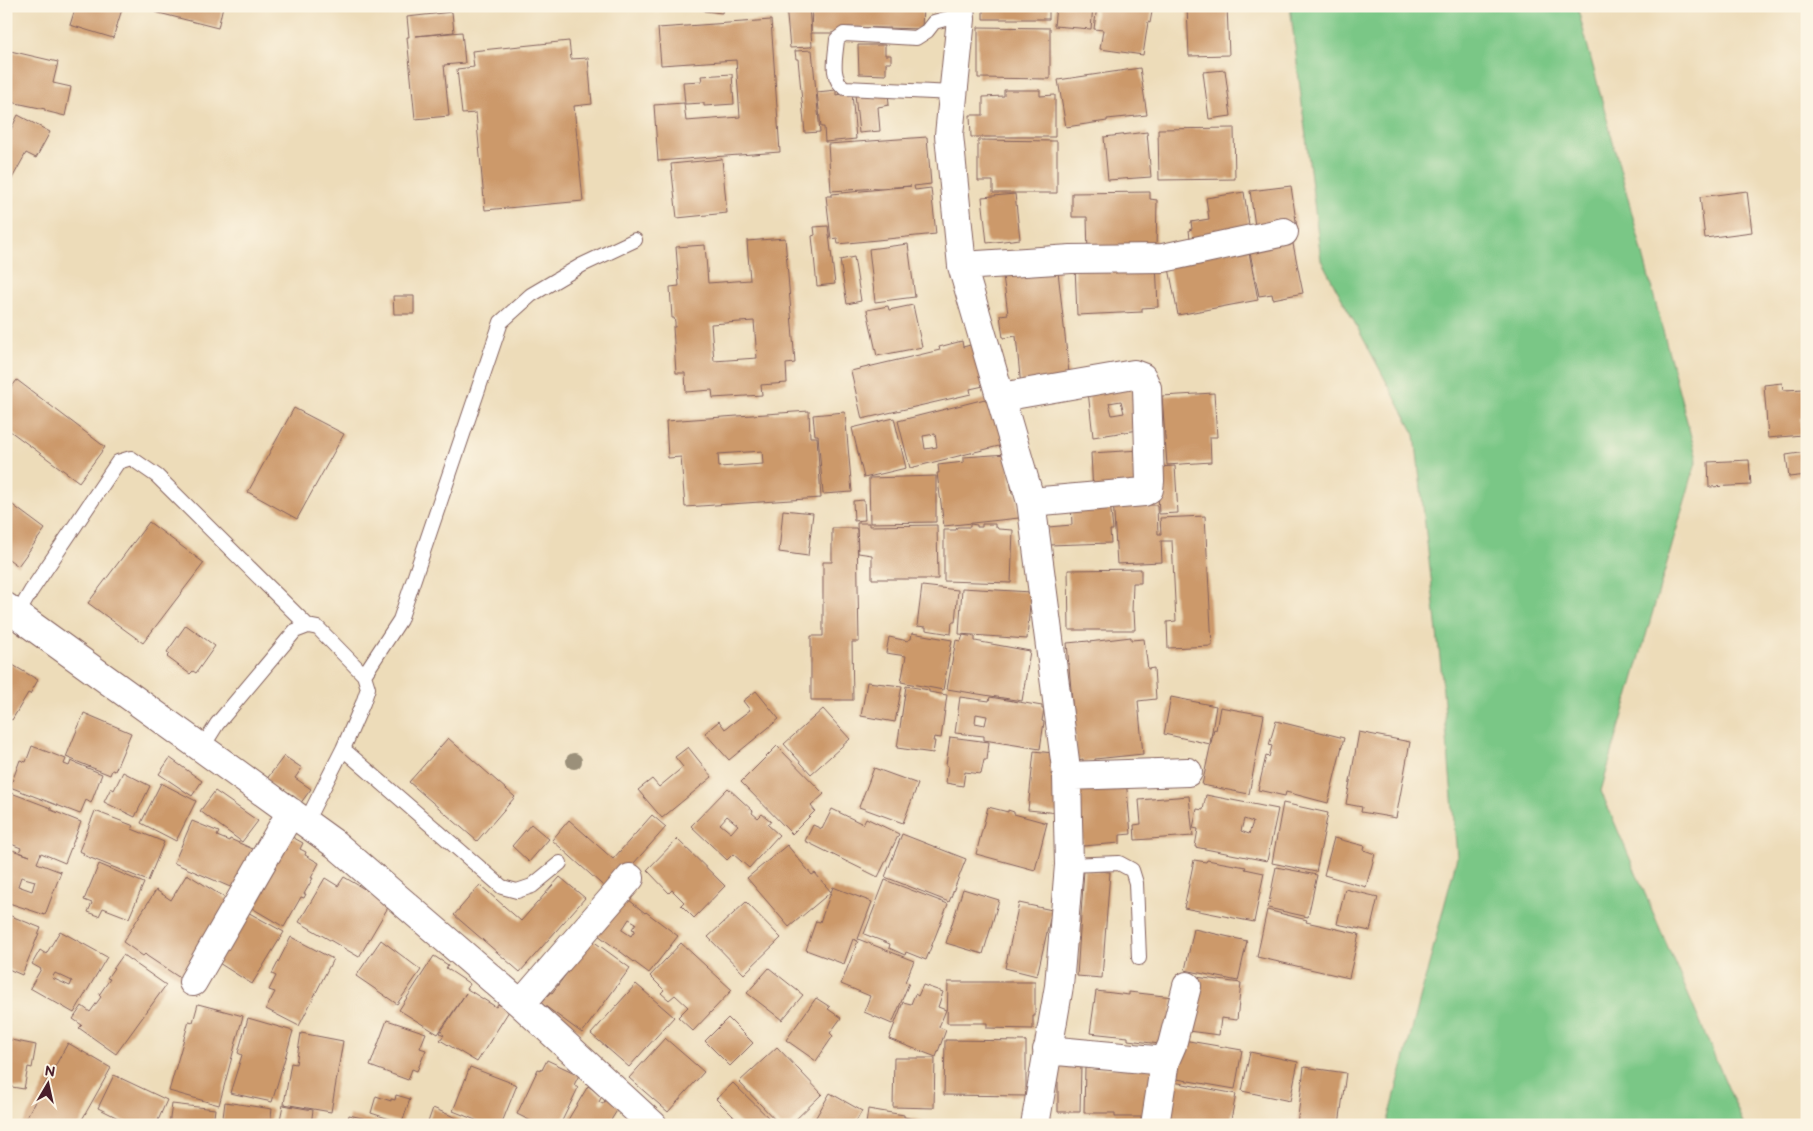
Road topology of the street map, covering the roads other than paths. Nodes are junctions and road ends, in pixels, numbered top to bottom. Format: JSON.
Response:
{"nodes":[{"id":1,"x":960,"y":13,"type":"edge"},
{"id":2,"x":954,"y":93,"type":"junction"},
{"id":3,"x":1284,"y":232,"type":"dead end"},
{"id":4,"x":635,"y":240,"type":"dead end"},
{"id":5,"x":962,"y":266,"type":"junction"},
{"id":6,"x":1001,"y":398,"type":"junction"},
{"id":7,"x":1031,"y":502,"type":"junction"},
{"id":8,"x":10,"y":618,"type":"edge"},
{"id":9,"x":308,"y":626,"type":"junction"},
{"id":10,"x":364,"y":675,"type":"junction"},
{"id":11,"x":202,"y":748,"type":"junction"},
{"id":12,"x":343,"y":749,"type":"junction"},
{"id":13,"x":1188,"y":772,"type":"dead end"},
{"id":14,"x":1067,"y":776,"type":"junction"},
{"id":15,"x":297,"y":817,"type":"junction"},
{"id":16,"x":560,"y":863,"type":"dead end"},
{"id":17,"x":1069,"y":865,"type":"junction"},
{"id":18,"x":630,"y":878,"type":"dead end"},
{"id":19,"x":1139,"y":958,"type":"dead end"},
{"id":20,"x":194,"y":982,"type":"dead end"},
{"id":21,"x":1187,"y":986,"type":"dead end"},
{"id":22,"x":521,"y":1004,"type":"junction"},
{"id":23,"x":1047,"y":1050,"type":"junction"},
{"id":24,"x":1165,"y":1061,"type":"junction"},
{"id":25,"x":653,"y":1125,"type":"edge"},
{"id":26,"x":1035,"y":1125,"type":"edge"},
{"id":27,"x":1156,"y":1125,"type":"edge"}],
"edges":[{"from":1,"to":2,"type":"street"},
{"from":1,"to":2,"type":"lane"},
{"from":2,"to":5,"type":"street"},
{"from":3,"to":5,"type":"street"},
{"from":4,"to":10,"type":"lane"},
{"from":5,"to":6,"type":"street"},
{"from":6,"to":7,"type":"street"},
{"from":6,"to":7,"type":"street"},
{"from":7,"to":14,"type":"street"},
{"from":8,"to":9,"type":"lane"},
{"from":8,"to":11,"type":"street"},
{"from":9,"to":10,"type":"lane"},
{"from":9,"to":11,"type":"lane"},
{"from":10,"to":12,"type":"lane"},
{"from":11,"to":15,"type":"street"},
{"from":12,"to":15,"type":"lane"},
{"from":12,"to":16,"type":"lane"},
{"from":13,"to":14,"type":"street"},
{"from":14,"to":17,"type":"street"},
{"from":15,"to":20,"type":"street"},
{"from":15,"to":22,"type":"street"},
{"from":17,"to":19,"type":"lane"},
{"from":17,"to":23,"type":"street"},
{"from":18,"to":22,"type":"street"},
{"from":21,"to":24,"type":"street"},
{"from":22,"to":25,"type":"street"},
{"from":23,"to":24,"type":"street"},
{"from":23,"to":26,"type":"street"},
{"from":24,"to":27,"type":"street"}]}
